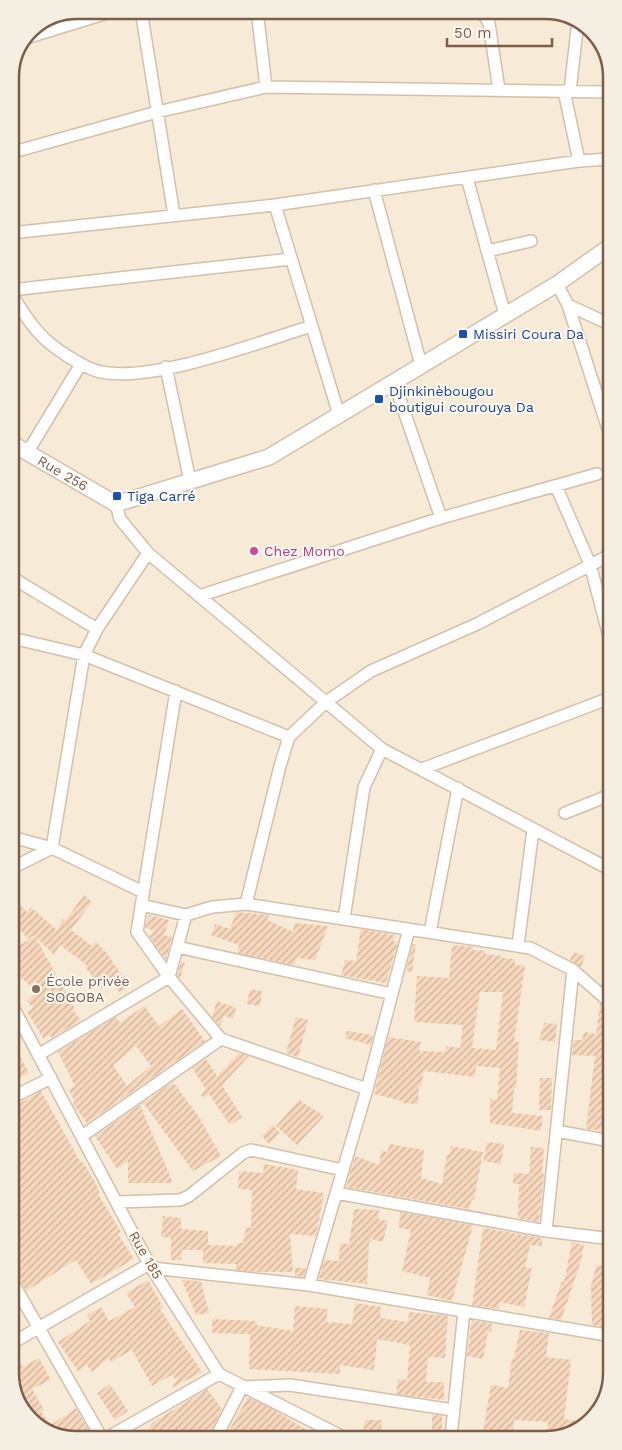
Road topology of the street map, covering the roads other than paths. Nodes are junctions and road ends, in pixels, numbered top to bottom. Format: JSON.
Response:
{"nodes":[{"id":1,"x":88,"y":19,"type":"edge"},
{"id":2,"x":142,"y":19,"type":"edge"},
{"id":3,"x":258,"y":19,"type":"edge"},
{"id":4,"x":487,"y":19,"type":"edge"},
{"id":5,"x":577,"y":29,"type":"edge"},
{"id":6,"x":38,"y":34,"type":"edge"},
{"id":7,"x":266,"y":87,"type":"junction"},
{"id":8,"x":499,"y":90,"type":"junction"},
{"id":9,"x":567,"y":91,"type":"junction"},
{"id":10,"x":603,"y":92,"type":"edge"},
{"id":11,"x":157,"y":112,"type":"junction"},
{"id":12,"x":19,"y":150,"type":"edge"},
{"id":13,"x":603,"y":159,"type":"edge"},
{"id":14,"x":578,"y":160,"type":"junction"},
{"id":15,"x":467,"y":178,"type":"junction"},
{"id":16,"x":374,"y":190,"type":"junction"},
{"id":17,"x":275,"y":205,"type":"junction"},
{"id":18,"x":174,"y":215,"type":"junction"},
{"id":19,"x":19,"y":232,"type":"edge"},
{"id":20,"x":531,"y":241,"type":"dead end"},
{"id":21,"x":487,"y":250,"type":"junction"},
{"id":22,"x":603,"y":251,"type":"edge"},
{"id":23,"x":291,"y":259,"type":"junction"},
{"id":24,"x":556,"y":284,"type":"junction"},
{"id":25,"x":19,"y":289,"type":"edge"},
{"id":26,"x":19,"y":305,"type":"edge"},
{"id":27,"x":568,"y":305,"type":"junction"},
{"id":28,"x":505,"y":315,"type":"junction"},
{"id":29,"x":603,"y":321,"type":"edge"},
{"id":30,"x":312,"y":326,"type":"junction"},
{"id":31,"x":81,"y":364,"type":"junction"},
{"id":32,"x":421,"y":366,"type":"junction"},
{"id":33,"x":166,"y":367,"type":"junction"},
{"id":34,"x":394,"y":382,"type":"junction"},
{"id":35,"x":603,"y":413,"type":"edge"},
{"id":36,"x":339,"y":415,"type":"junction"},
{"id":37,"x":19,"y":448,"type":"edge"},
{"id":38,"x":27,"y":453,"type":"junction"},
{"id":39,"x":597,"y":474,"type":"dead end"},
{"id":40,"x":190,"y":481,"type":"junction"},
{"id":41,"x":556,"y":486,"type":"junction"},
{"id":42,"x":116,"y":504,"type":"junction"},
{"id":43,"x":440,"y":518,"type":"junction"},
{"id":44,"x":148,"y":553,"type":"junction"},
{"id":45,"x":603,"y":558,"type":"edge"},
{"id":46,"x":590,"y":564,"type":"junction"},
{"id":47,"x":19,"y":580,"type":"edge"},
{"id":48,"x":199,"y":596,"type":"junction"},
{"id":49,"x":603,"y":613,"type":"edge"},
{"id":50,"x":97,"y":629,"type":"junction"},
{"id":51,"x":19,"y":640,"type":"edge"},
{"id":52,"x":84,"y":655,"type":"junction"},
{"id":53,"x":176,"y":691,"type":"junction"},
{"id":54,"x":603,"y":701,"type":"edge"},
{"id":55,"x":326,"y":702,"type":"junction"},
{"id":56,"x":289,"y":738,"type":"junction"},
{"id":57,"x":382,"y":749,"type":"junction"},
{"id":58,"x":422,"y":769,"type":"junction"},
{"id":59,"x":458,"y":788,"type":"junction"},
{"id":60,"x":603,"y":799,"type":"edge"},
{"id":61,"x":565,"y":813,"type":"dead end"},
{"id":62,"x":534,"y":830,"type":"junction"},
{"id":63,"x":19,"y":839,"type":"edge"},
{"id":64,"x":52,"y":848,"type":"junction"},
{"id":65,"x":19,"y":864,"type":"edge"},
{"id":66,"x":603,"y":866,"type":"edge"},
{"id":67,"x":143,"y":892,"type":"junction"},
{"id":68,"x":246,"y":904,"type":"junction"},
{"id":69,"x":141,"y":905,"type":"junction"},
{"id":70,"x":186,"y":915,"type":"junction"},
{"id":71,"x":344,"y":919,"type":"junction"},
{"id":72,"x":409,"y":929,"type":"junction"},
{"id":73,"x":430,"y":932,"type":"junction"},
{"id":74,"x":518,"y":946,"type":"junction"},
{"id":75,"x":177,"y":947,"type":"junction"},
{"id":76,"x":574,"y":970,"type":"junction"},
{"id":77,"x":169,"y":977,"type":"junction"},
{"id":78,"x":392,"y":994,"type":"junction"},
{"id":79,"x":603,"y":995,"type":"edge"},
{"id":80,"x":19,"y":1019,"type":"edge"},
{"id":81,"x":221,"y":1039,"type":"junction"},
{"id":82,"x":38,"y":1055,"type":"junction"},
{"id":83,"x":51,"y":1078,"type":"junction"},
{"id":84,"x":367,"y":1089,"type":"junction"},
{"id":85,"x":19,"y":1094,"type":"edge"},
{"id":86,"x":556,"y":1131,"type":"junction"},
{"id":87,"x":82,"y":1136,"type":"junction"},
{"id":88,"x":603,"y":1140,"type":"edge"},
{"id":89,"x":343,"y":1170,"type":"junction"},
{"id":90,"x":336,"y":1193,"type":"junction"},
{"id":91,"x":117,"y":1202,"type":"junction"},
{"id":92,"x":546,"y":1230,"type":"junction"},
{"id":93,"x":603,"y":1237,"type":"edge"},
{"id":94,"x":151,"y":1266,"type":"junction"},
{"id":95,"x":309,"y":1285,"type":"junction"},
{"id":96,"x":19,"y":1293,"type":"edge"},
{"id":97,"x":464,"y":1311,"type":"junction"},
{"id":98,"x":39,"y":1327,"type":"junction"},
{"id":99,"x":603,"y":1334,"type":"edge"},
{"id":100,"x":19,"y":1339,"type":"edge"},
{"id":101,"x":218,"y":1374,"type":"junction"},
{"id":102,"x":242,"y":1387,"type":"junction"},
{"id":103,"x":453,"y":1410,"type":"junction"},
{"id":104,"x":98,"y":1431,"type":"edge"},
{"id":105,"x":119,"y":1431,"type":"edge"},
{"id":106,"x":219,"y":1431,"type":"edge"},
{"id":107,"x":331,"y":1431,"type":"edge"},
{"id":108,"x":451,"y":1431,"type":"edge"}],
"edges":[{"from":1,"to":6,"type":"street"},
{"from":2,"to":11,"type":"street"},
{"from":3,"to":7,"type":"street"},
{"from":4,"to":8,"type":"street"},
{"from":5,"to":9,"type":"street"},
{"from":7,"to":8,"type":"street"},
{"from":7,"to":11,"type":"street"},
{"from":8,"to":9,"type":"street"},
{"from":9,"to":10,"type":"street"},
{"from":9,"to":14,"type":"street"},
{"from":11,"to":12,"type":"street"},
{"from":11,"to":18,"type":"street"},
{"from":13,"to":14,"type":"street"},
{"from":14,"to":15,"type":"street"},
{"from":15,"to":16,"type":"street"},
{"from":15,"to":21,"type":"street"},
{"from":16,"to":17,"type":"street"},
{"from":16,"to":32,"type":"street"},
{"from":17,"to":18,"type":"street"},
{"from":17,"to":23,"type":"street"},
{"from":18,"to":19,"type":"street"},
{"from":20,"to":21,"type":"street"},
{"from":21,"to":28,"type":"street"},
{"from":22,"to":24,"type":"street"},
{"from":23,"to":25,"type":"street"},
{"from":23,"to":30,"type":"street"},
{"from":24,"to":27,"type":"street"},
{"from":24,"to":28,"type":"street"},
{"from":26,"to":31,"type":"street"},
{"from":27,"to":29,"type":"street"},
{"from":27,"to":35,"type":"street"},
{"from":28,"to":32,"type":"street"},
{"from":30,"to":33,"type":"street"},
{"from":30,"to":36,"type":"street"},
{"from":31,"to":33,"type":"street"},
{"from":31,"to":38,"type":"street"},
{"from":32,"to":34,"type":"street"},
{"from":33,"to":40,"type":"street"},
{"from":34,"to":36,"type":"street"},
{"from":34,"to":43,"type":"street"},
{"from":36,"to":40,"type":"street"},
{"from":37,"to":38,"type":"street","name":"Rue 256"},
{"from":38,"to":42,"type":"street","name":"Rue 256"},
{"from":39,"to":41,"type":"street"},
{"from":40,"to":42,"type":"street"},
{"from":41,"to":43,"type":"street"},
{"from":41,"to":46,"type":"street"},
{"from":42,"to":44,"type":"street"},
{"from":43,"to":48,"type":"street"},
{"from":44,"to":48,"type":"street"},
{"from":44,"to":50,"type":"street"},
{"from":45,"to":46,"type":"street"},
{"from":46,"to":49,"type":"street"},
{"from":46,"to":55,"type":"street"},
{"from":47,"to":50,"type":"street"},
{"from":48,"to":55,"type":"street"},
{"from":50,"to":52,"type":"street"},
{"from":51,"to":52,"type":"street"},
{"from":52,"to":53,"type":"street"},
{"from":52,"to":64,"type":"street"},
{"from":53,"to":56,"type":"street"},
{"from":53,"to":67,"type":"street"},
{"from":54,"to":58,"type":"street"},
{"from":55,"to":56,"type":"street"},
{"from":55,"to":57,"type":"street"},
{"from":56,"to":68,"type":"street"},
{"from":57,"to":58,"type":"street"},
{"from":57,"to":71,"type":"street"},
{"from":58,"to":59,"type":"street"},
{"from":59,"to":62,"type":"street"},
{"from":59,"to":73,"type":"street"},
{"from":60,"to":61,"type":"street"},
{"from":62,"to":66,"type":"street"},
{"from":62,"to":74,"type":"street"},
{"from":63,"to":64,"type":"street"},
{"from":64,"to":65,"type":"street"},
{"from":64,"to":67,"type":"street"},
{"from":67,"to":69,"type":"street"},
{"from":68,"to":70,"type":"street"},
{"from":68,"to":71,"type":"street"},
{"from":69,"to":70,"type":"street"},
{"from":69,"to":77,"type":"street"},
{"from":70,"to":75,"type":"street"},
{"from":71,"to":72,"type":"street"},
{"from":72,"to":73,"type":"street"},
{"from":72,"to":78,"type":"street"},
{"from":73,"to":74,"type":"street"},
{"from":74,"to":76,"type":"street"},
{"from":75,"to":77,"type":"street"},
{"from":75,"to":78,"type":"street"},
{"from":76,"to":79,"type":"street"},
{"from":76,"to":86,"type":"street"},
{"from":77,"to":81,"type":"street"},
{"from":77,"to":82,"type":"street"},
{"from":78,"to":84,"type":"street"},
{"from":80,"to":82,"type":"street","name":"Rue 185"},
{"from":81,"to":84,"type":"street"},
{"from":81,"to":87,"type":"street"},
{"from":82,"to":83,"type":"street","name":"Rue 185"},
{"from":83,"to":85,"type":"street"},
{"from":83,"to":87,"type":"street","name":"Rue 185"},
{"from":84,"to":89,"type":"street"},
{"from":86,"to":88,"type":"street"},
{"from":86,"to":92,"type":"street"},
{"from":87,"to":91,"type":"street","name":"Rue 185"},
{"from":89,"to":90,"type":"street"},
{"from":89,"to":91,"type":"street"},
{"from":90,"to":92,"type":"street"},
{"from":90,"to":95,"type":"street"},
{"from":91,"to":94,"type":"street","name":"Rue 185"},
{"from":92,"to":93,"type":"street"},
{"from":94,"to":95,"type":"street"},
{"from":94,"to":98,"type":"street"},
{"from":94,"to":101,"type":"street","name":"Rue 185"},
{"from":95,"to":97,"type":"street"},
{"from":96,"to":98,"type":"street"},
{"from":97,"to":99,"type":"street"},
{"from":97,"to":103,"type":"street"},
{"from":98,"to":100,"type":"street"},
{"from":98,"to":104,"type":"street"},
{"from":101,"to":102,"type":"street","name":"Rue 185"},
{"from":101,"to":105,"type":"street"},
{"from":102,"to":103,"type":"street"},
{"from":102,"to":106,"type":"street"},
{"from":102,"to":107,"type":"street","name":"Rue 185"},
{"from":103,"to":108,"type":"street"}]}
